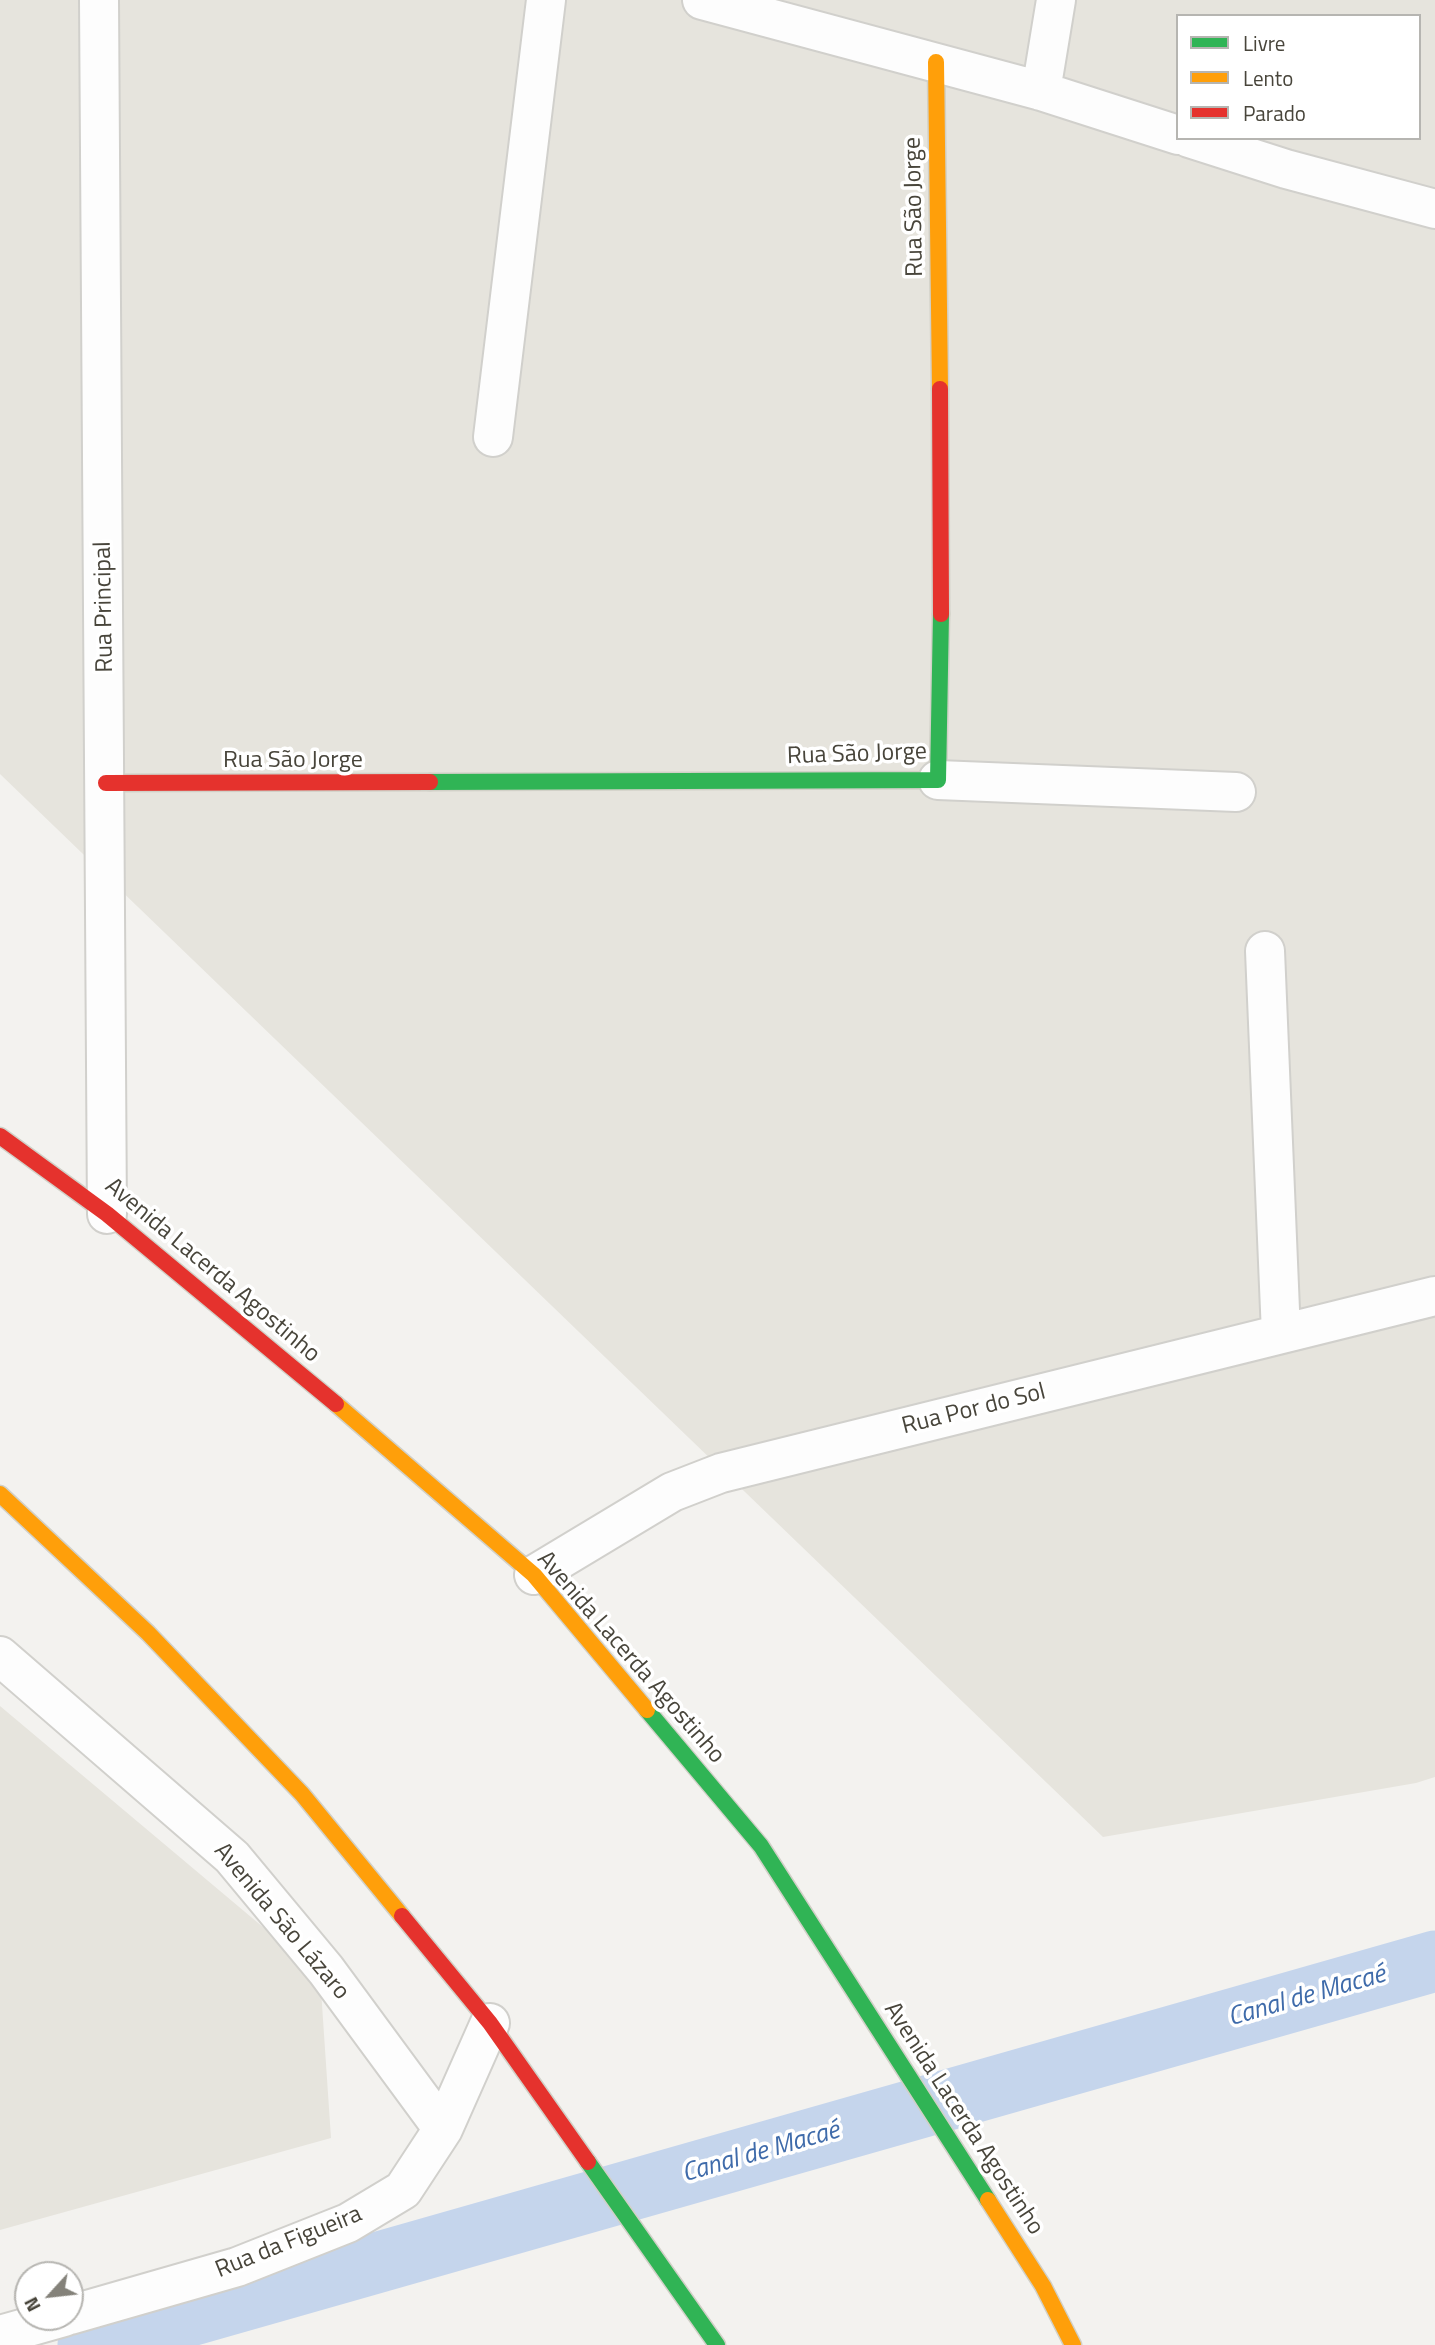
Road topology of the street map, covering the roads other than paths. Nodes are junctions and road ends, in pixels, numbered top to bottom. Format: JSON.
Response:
{"nodes":[{"id":1,"x":99,"y":0,"type":"edge"},
{"id":2,"x":546,"y":0,"type":"edge"},
{"id":3,"x":702,"y":0,"type":"edge"},
{"id":4,"x":1056,"y":0,"type":"edge"},
{"id":5,"x":936,"y":62,"type":"junction"},
{"id":6,"x":1041,"y":90,"type":"junction"},
{"id":7,"x":1176,"y":134,"type":"edge"},
{"id":8,"x":1195,"y":140,"type":"edge"},
{"id":9,"x":1435,"y":209,"type":"edge"},
{"id":10,"x":494,"y":437,"type":"dead end"},
{"id":11,"x":937,"y":780,"type":"junction"},
{"id":12,"x":106,"y":783,"type":"junction"},
{"id":13,"x":1237,"y":792,"type":"dead end"},
{"id":14,"x":1265,"y":951,"type":"dead end"},
{"id":15,"x":0,"y":1136,"type":"edge"},
{"id":16,"x":107,"y":1214,"type":"junction"},
{"id":17,"x":1435,"y":1296,"type":"edge"},
{"id":18,"x":1281,"y":1334,"type":"junction"},
{"id":19,"x":0,"y":1494,"type":"edge"},
{"id":20,"x":534,"y":1575,"type":"junction"},
{"id":21,"x":0,"y":1656,"type":"edge"},
{"id":22,"x":490,"y":2023,"type":"junction"},
{"id":23,"x":443,"y":2129,"type":"junction"},
{"id":24,"x":84,"y":2311,"type":"edge"},
{"id":25,"x":717,"y":2345,"type":"edge"},
{"id":26,"x":1073,"y":2345,"type":"edge"}],
"edges":[{"from":1,"to":12,"type":"street","name":"Rua Principal"},
{"from":2,"to":10,"type":"street"},
{"from":3,"to":5,"type":"street"},
{"from":4,"to":6,"type":"street"},
{"from":5,"to":6,"type":"street"},
{"from":5,"to":11,"type":"main road","name":"Rua São Jorge"},
{"from":6,"to":7,"type":"street"},
{"from":8,"to":9,"type":"street"},
{"from":11,"to":12,"type":"main road","name":"Rua São Jorge"},
{"from":11,"to":13,"type":"street"},
{"from":12,"to":16,"type":"street","name":"Rua Principal"},
{"from":14,"to":18,"type":"street"},
{"from":15,"to":16,"type":"main road","name":"Avenida Lacerda Agostinho"},
{"from":16,"to":20,"type":"main road","name":"Avenida Lacerda Agostinho"},
{"from":17,"to":18,"type":"street","name":"Rua Por do Sol"},
{"from":18,"to":20,"type":"street","name":"Rua Por do Sol"},
{"from":19,"to":22,"type":"main road"},
{"from":20,"to":26,"type":"main road","name":"Avenida Lacerda Agostinho"},
{"from":21,"to":23,"type":"street","name":"Avenida São Lázaro"},
{"from":22,"to":23,"type":"street","name":"Rua da Figueira"},
{"from":22,"to":25,"type":"main road"},
{"from":23,"to":24,"type":"street","name":"Rua da Figueira"}]}
